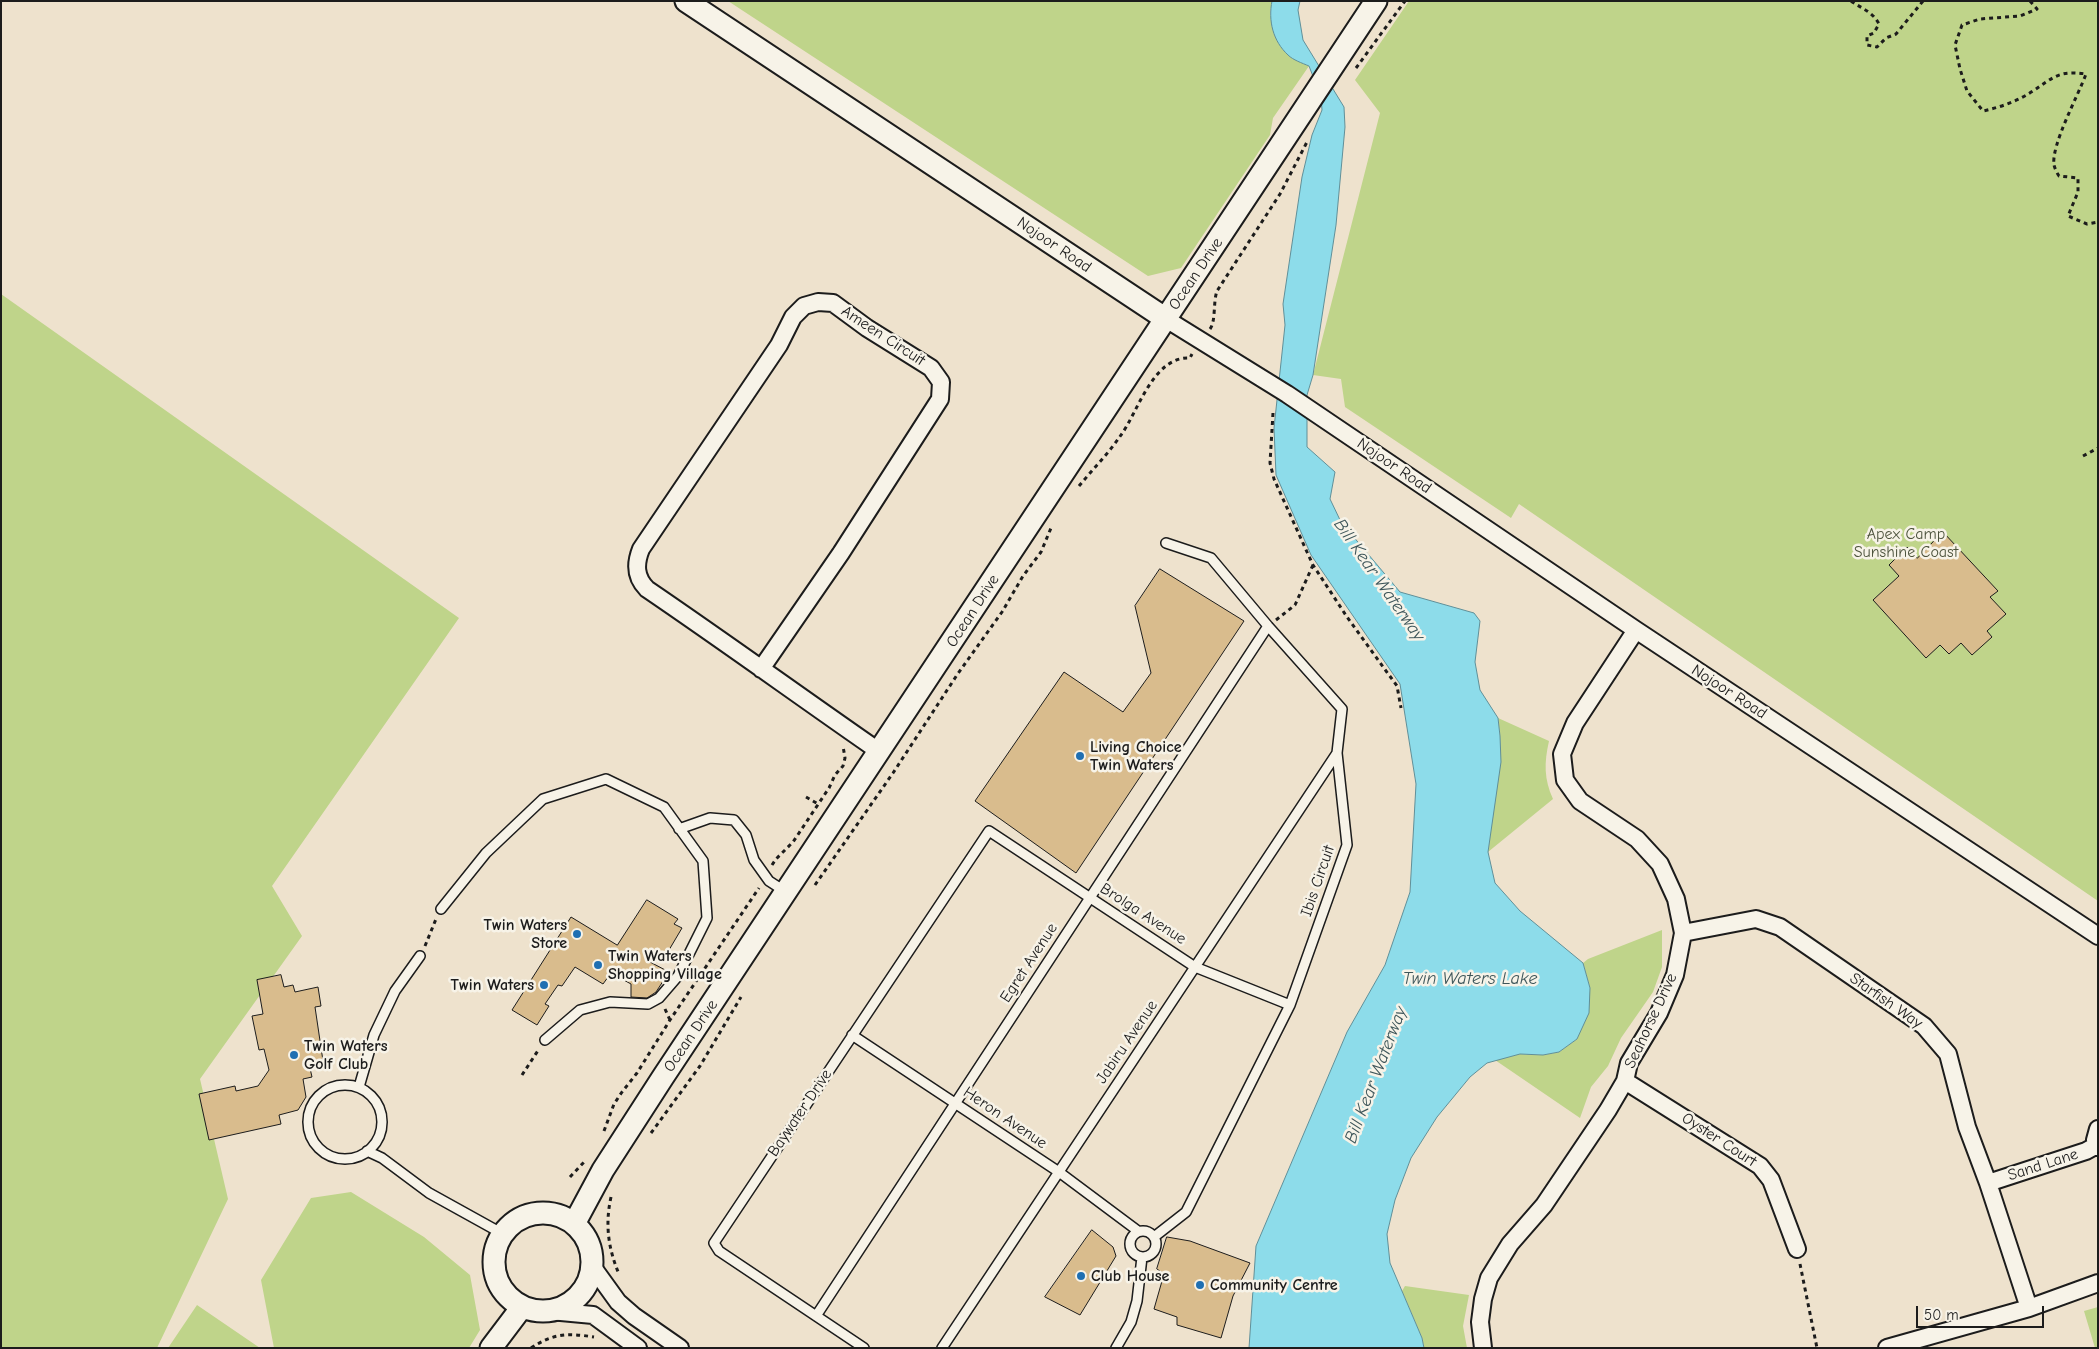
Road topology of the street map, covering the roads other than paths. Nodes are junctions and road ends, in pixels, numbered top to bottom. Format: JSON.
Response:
{"nodes":[{"id":1,"x":686,"y":1,"type":"edge"},
{"id":2,"x":1376,"y":1,"type":"edge"},
{"id":3,"x":1166,"y":319,"type":"junction"},
{"id":4,"x":1166,"y":543,"type":"dead end"},
{"id":5,"x":1268,"y":626,"type":"junction"},
{"id":6,"x":1636,"y":630,"type":"junction"},
{"id":7,"x":761,"y":669,"type":"junction"},
{"id":8,"x":880,"y":752,"type":"junction"},
{"id":9,"x":1336,"y":753,"type":"junction"},
{"id":10,"x":680,"y":829,"type":"junction"},
{"id":11,"x":989,"y":831,"type":"joint"},
{"id":12,"x":787,"y":892,"type":"junction"},
{"id":13,"x":1090,"y":897,"type":"junction"},
{"id":14,"x":441,"y":909,"type":"road end"},
{"id":15,"x":1683,"y":933,"type":"junction"},
{"id":16,"x":2098,"y":936,"type":"edge"},
{"id":17,"x":420,"y":956,"type":"road end"},
{"id":18,"x":1195,"y":966,"type":"junction"},
{"id":19,"x":1290,"y":1006,"type":"junction"},
{"id":20,"x":852,"y":1035,"type":"junction"},
{"id":21,"x":545,"y":1040,"type":"road end"},
{"id":22,"x":1625,"y":1081,"type":"junction"},
{"id":23,"x":359,"y":1087,"type":"junction"},
{"id":24,"x":955,"y":1103,"type":"junction"},
{"id":25,"x":2097,"y":1140,"type":"edge"},
{"id":26,"x":367,"y":1152,"type":"junction"},
{"id":27,"x":1059,"y":1172,"type":"junction"},
{"id":28,"x":1988,"y":1183,"type":"junction"},
{"id":29,"x":574,"y":1224,"type":"junction"},
{"id":30,"x":1138,"y":1231,"type":"junction"},
{"id":31,"x":503,"y":1234,"type":"junction"},
{"id":32,"x":1154,"y":1237,"type":"junction"},
{"id":33,"x":1797,"y":1249,"type":"road end"},
{"id":34,"x":1142,"y":1257,"type":"junction"},
{"id":35,"x":592,"y":1266,"type":"junction"},
{"id":36,"x":2098,"y":1283,"type":"edge"},
{"id":37,"x":522,"y":1307,"type":"junction"},
{"id":38,"x":2029,"y":1308,"type":"junction"},
{"id":39,"x":550,"y":1311,"type":"junction"},
{"id":40,"x":816,"y":1316,"type":"junction"},
{"id":41,"x":491,"y":1348,"type":"edge"},
{"id":42,"x":638,"y":1348,"type":"edge"},
{"id":43,"x":680,"y":1348,"type":"edge"},
{"id":44,"x":864,"y":1348,"type":"edge"},
{"id":45,"x":942,"y":1348,"type":"edge"},
{"id":46,"x":1116,"y":1348,"type":"edge"},
{"id":47,"x":1483,"y":1348,"type":"edge"},
{"id":48,"x":1887,"y":1348,"type":"edge"}],
"edges":[{"from":1,"to":3,"type":"street","name":"Nojoor Road"},
{"from":2,"to":3,"type":"street","name":"Ocean Drive"},
{"from":3,"to":6,"type":"street","name":"Nojoor Road"},
{"from":3,"to":8,"type":"street","name":"Ocean Drive"},
{"from":4,"to":5,"type":"lane","name":"Ibis Circuit"},
{"from":5,"to":9,"type":"lane","name":"Ibis Circuit"},
{"from":5,"to":13,"type":"lane","name":"Egret Avenue"},
{"from":6,"to":15,"type":"street","name":"Seahorse Drive"},
{"from":6,"to":16,"type":"street","name":"Nojoor Road"},
{"from":7,"to":7,"type":"street","name":"Ameen Circuit"},
{"from":7,"to":8,"type":"street","name":"Ameen Circuit"},
{"from":8,"to":12,"type":"street","name":"Ocean Drive"},
{"from":9,"to":18,"type":"lane","name":"Jabiru Avenue"},
{"from":9,"to":19,"type":"lane","name":"Ibis Circuit"},
{"from":10,"to":12,"type":"lane"},
{"from":10,"to":14,"type":"lane"},
{"from":10,"to":21,"type":"lane"},
{"from":11,"to":13,"type":"lane","name":"Brolga Avenue"},
{"from":11,"to":20,"type":"lane","name":"Baywater Drive"},
{"from":12,"to":29,"type":"street","name":"Ocean Drive"},
{"from":13,"to":18,"type":"lane","name":"Brolga Avenue"},
{"from":13,"to":24,"type":"lane","name":"Egret Avenue"},
{"from":15,"to":22,"type":"street","name":"Seahorse Drive"},
{"from":15,"to":28,"type":"street","name":"Starfish Way"},
{"from":17,"to":23,"type":"lane"},
{"from":18,"to":19,"type":"lane","name":"Brolga Avenue"},
{"from":18,"to":27,"type":"lane","name":"Jabiru Avenue"},
{"from":19,"to":32,"type":"lane","name":"Ibis Circuit"},
{"from":20,"to":24,"type":"lane","name":"Heron Avenue"},
{"from":20,"to":40,"type":"lane","name":"Baywater Drive"},
{"from":22,"to":33,"type":"street","name":"Oyster Court"},
{"from":22,"to":47,"type":"street","name":"Seahorse Drive"},
{"from":23,"to":26,"type":"lane"},
{"from":23,"to":26,"type":"lane"},
{"from":24,"to":27,"type":"lane","name":"Heron Avenue"},
{"from":24,"to":40,"type":"lane","name":"Egret Avenue"},
{"from":25,"to":28,"type":"street","name":"Sand Lane"},
{"from":26,"to":31,"type":"lane"},
{"from":27,"to":30,"type":"lane","name":"Heron Avenue"},
{"from":27,"to":45,"type":"lane","name":"Jabiru Avenue"},
{"from":28,"to":38,"type":"street","name":"Starfish Way"},
{"from":29,"to":31,"type":"street"},
{"from":29,"to":35,"type":"street"},
{"from":30,"to":32,"type":"lane"},
{"from":30,"to":34,"type":"lane"},
{"from":31,"to":37,"type":"street"},
{"from":32,"to":34,"type":"lane"},
{"from":34,"to":46,"type":"lane"},
{"from":35,"to":39,"type":"street"},
{"from":35,"to":43,"type":"street"},
{"from":36,"to":38,"type":"street"},
{"from":37,"to":39,"type":"street"},
{"from":37,"to":41,"type":"street"},
{"from":38,"to":48,"type":"street"},
{"from":39,"to":42,"type":"street"},
{"from":40,"to":44,"type":"lane","name":"Baywater Drive"}]}
